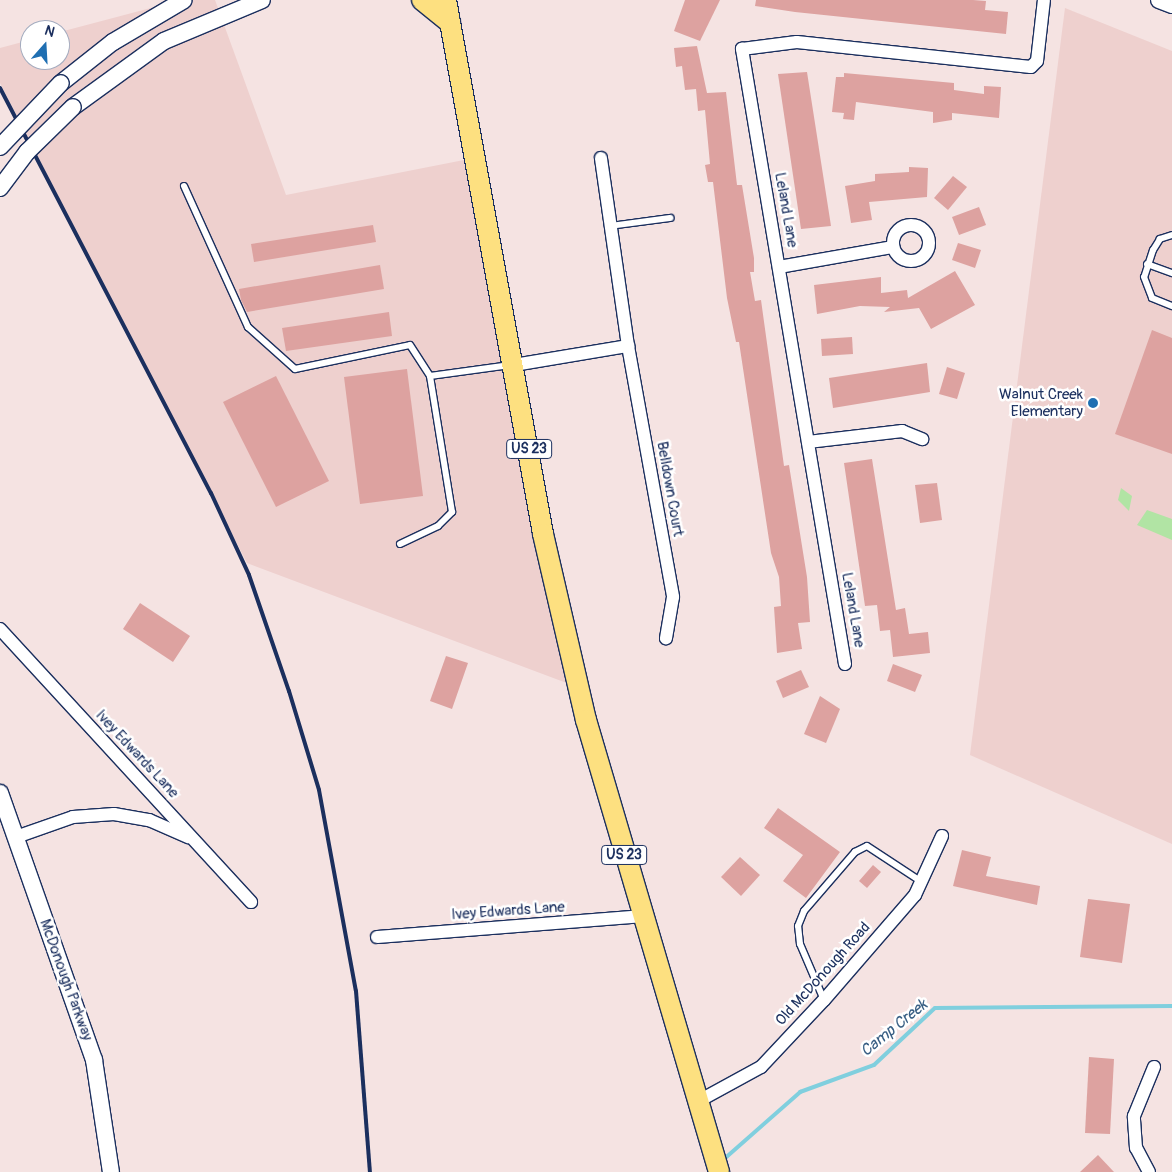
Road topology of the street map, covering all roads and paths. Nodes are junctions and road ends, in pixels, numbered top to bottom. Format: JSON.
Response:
{"nodes":[{"id":1,"x":184,"y":0,"type":"edge"},
{"id":2,"x":262,"y":0,"type":"edge"},
{"id":3,"x":422,"y":0,"type":"edge"},
{"id":4,"x":446,"y":0,"type":"edge"},
{"id":5,"x":458,"y":0,"type":"edge"},
{"id":6,"x":1044,"y":0,"type":"edge"},
{"id":7,"x":1159,"y":0,"type":"edge"},
{"id":8,"x":1172,"y":5,"type":"edge"},
{"id":9,"x":450,"y":23,"type":"junction"},
{"id":10,"x":0,"y":147,"type":"edge"},
{"id":11,"x":601,"y":158,"type":"dead end"},
{"id":12,"x":184,"y":186,"type":"dead end"},
{"id":13,"x":0,"y":188,"type":"edge"},
{"id":14,"x":670,"y":218,"type":"dead end"},
{"id":15,"x":610,"y":226,"type":"junction"},
{"id":16,"x":1172,"y":235,"type":"edge"},
{"id":17,"x":893,"y":247,"type":"dead end"},
{"id":18,"x":1147,"y":264,"type":"junction"},
{"id":19,"x":779,"y":267,"type":"junction"},
{"id":20,"x":1172,"y":273,"type":"edge"},
{"id":21,"x":1172,"y":306,"type":"edge"},
{"id":22,"x":628,"y":346,"type":"junction"},
{"id":23,"x":514,"y":364,"type":"junction"},
{"id":24,"x":430,"y":376,"type":"junction"},
{"id":25,"x":922,"y":439,"type":"dead end"},
{"id":26,"x":808,"y":442,"type":"junction"},
{"id":27,"x":400,"y":544,"type":"dead end"},
{"id":28,"x":0,"y":629,"type":"edge"},
{"id":29,"x":666,"y":638,"type":"dead end"},
{"id":30,"x":846,"y":664,"type":"dead end"},
{"id":31,"x":0,"y":793,"type":"edge"},
{"id":32,"x":942,"y":836,"type":"dead end"},
{"id":33,"x":16,"y":837,"type":"junction"},
{"id":34,"x":193,"y":840,"type":"junction"},
{"id":35,"x":923,"y":883,"type":"junction"},
{"id":36,"x":251,"y":902,"type":"dead end"},
{"id":37,"x":641,"y":916,"type":"junction"},
{"id":38,"x":377,"y":937,"type":"dead end"},
{"id":39,"x":824,"y":1000,"type":"junction"},
{"id":40,"x":1154,"y":1067,"type":"dead end"},
{"id":41,"x":695,"y":1103,"type":"junction"},
{"id":42,"x":112,"y":1172,"type":"edge"},
{"id":43,"x":719,"y":1172,"type":"edge"},
{"id":44,"x":1149,"y":1172,"type":"edge"}],
"edges":[{"from":1,"to":10,"type":"street","bridge":true},
{"from":2,"to":13,"type":"street","bridge":true},
{"from":3,"to":9,"type":"main road"},
{"from":4,"to":9,"type":"main road","number":"US 23"},
{"from":5,"to":9,"type":"main road"},
{"from":6,"to":19,"type":"street","name":"Leland Lane"},
{"from":7,"to":8,"type":"street"},
{"from":9,"to":23,"type":"main road","number":"US 23"},
{"from":11,"to":15,"type":"street","name":"Belldown Court"},
{"from":12,"to":24,"type":"lane"},
{"from":14,"to":15,"type":"lane"},
{"from":15,"to":22,"type":"street","name":"Belldown Court"},
{"from":16,"to":18,"type":"lane"},
{"from":17,"to":19,"type":"street"},
{"from":18,"to":20,"type":"lane"},
{"from":18,"to":21,"type":"lane"},
{"from":19,"to":26,"type":"street","name":"Leland Lane"},
{"from":22,"to":23,"type":"street"},
{"from":22,"to":29,"type":"street","name":"Belldown Court"},
{"from":23,"to":24,"type":"lane"},
{"from":23,"to":37,"type":"main road","number":"US 23"},
{"from":24,"to":27,"type":"lane"},
{"from":25,"to":26,"type":"street"},
{"from":26,"to":30,"type":"street","name":"Leland Lane"},
{"from":28,"to":34,"type":"street","name":"Ivey Edwards Lane"},
{"from":31,"to":33,"type":"street","name":"McDonough Parkway"},
{"from":32,"to":35,"type":"street","name":"Old McDonough Road"},
{"from":33,"to":34,"type":"street"},
{"from":33,"to":42,"type":"street","name":"McDonough Parkway"},
{"from":34,"to":36,"type":"street","name":"Ivey Edwards Lane"},
{"from":35,"to":39,"type":"street","name":"Old McDonough Road"},
{"from":35,"to":39,"type":"lane"},
{"from":37,"to":38,"type":"street","name":"Ivey Edwards Lane"},
{"from":37,"to":41,"type":"main road","number":"US 23"},
{"from":39,"to":41,"type":"street","name":"Old McDonough Road"},
{"from":40,"to":44,"type":"street"},
{"from":41,"to":43,"type":"main road","number":"US 23"}]}
